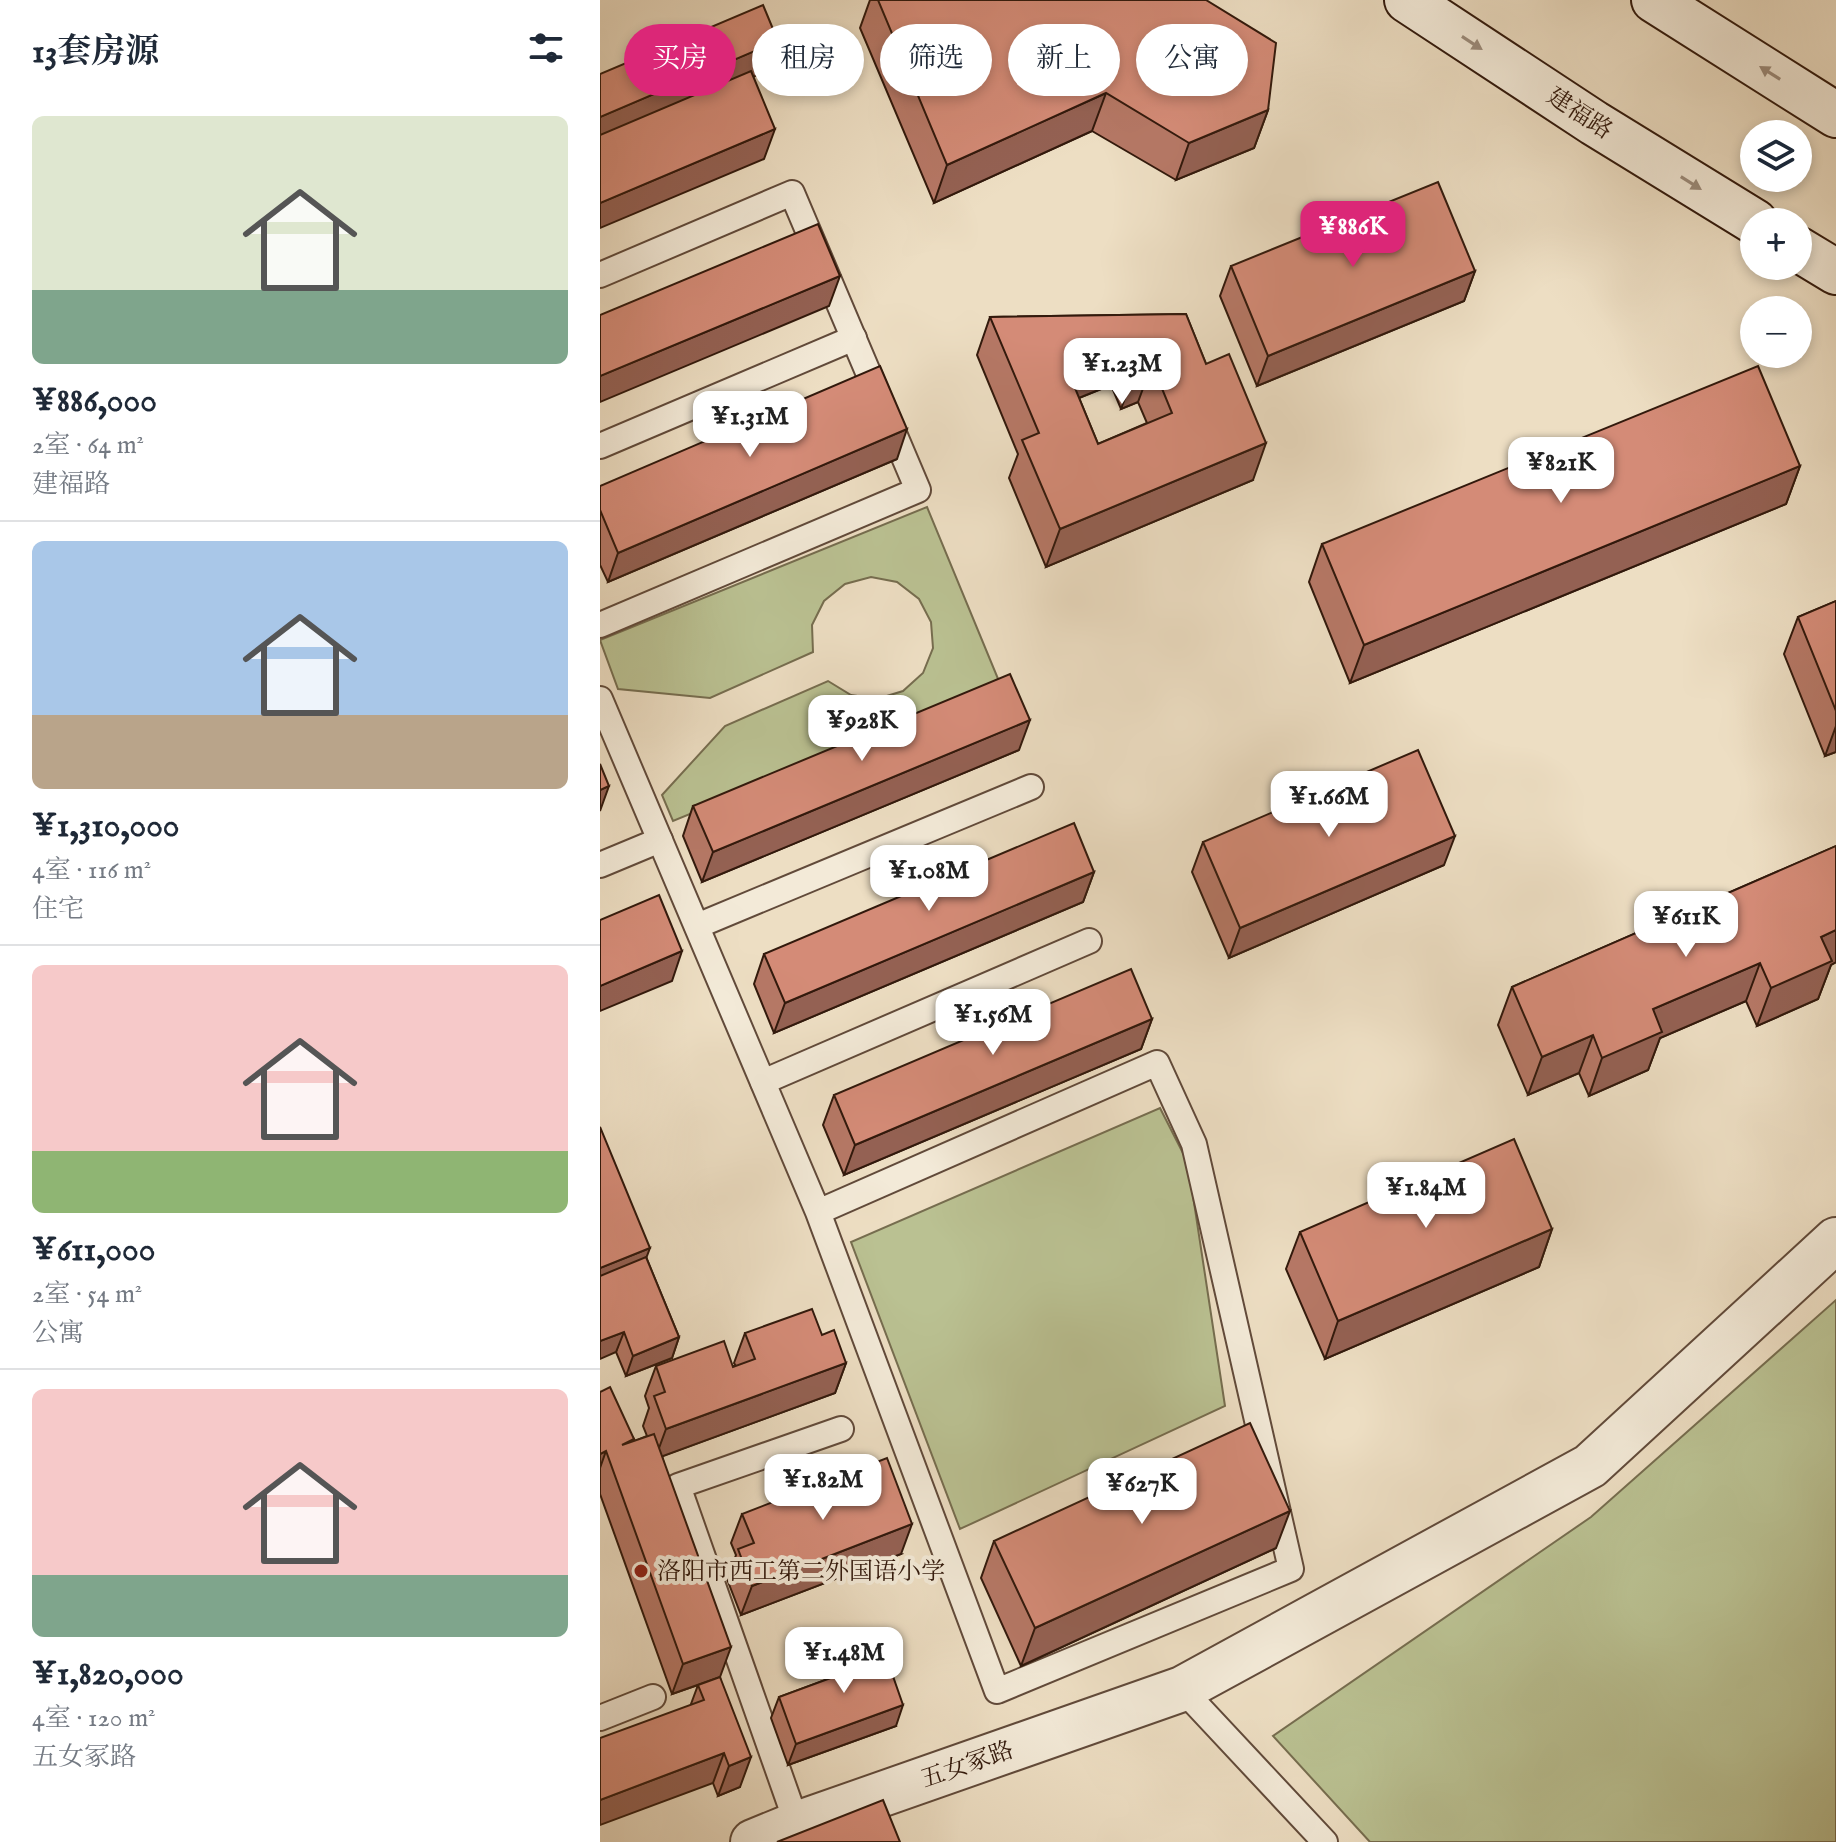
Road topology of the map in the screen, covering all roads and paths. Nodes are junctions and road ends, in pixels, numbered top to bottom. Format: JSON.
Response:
{"nodes":[{"id":1,"x":1407,"y":0,"type":"edge"},
{"id":2,"x":1654,"y":0,"type":"edge"},
{"id":3,"x":1836,"y":115,"type":"edge"},
{"id":4,"x":1740,"y":213,"type":"edge"},
{"id":5,"x":1812,"y":257,"type":"edge"},
{"id":6,"x":1836,"y":272,"type":"edge"},
{"id":7,"x":600,"y":275,"type":"edge"},
{"id":8,"x":854,"y":338,"type":"junction"},
{"id":9,"x":600,"y":446,"type":"edge"},
{"id":10,"x":600,"y":625,"type":"edge"},
{"id":11,"x":600,"y":699,"type":"edge"},
{"id":12,"x":1031,"y":787,"type":"dead end"},
{"id":13,"x":660,"y":840,"type":"junction"},
{"id":14,"x":600,"y":865,"type":"edge"},
{"id":15,"x":697,"y":926,"type":"junction"},
{"id":16,"x":1089,"y":941,"type":"dead end"},
{"id":17,"x":763,"y":1082,"type":"junction"},
{"id":18,"x":818,"y":1212,"type":"junction"},
{"id":19,"x":1836,"y":1240,"type":"edge"},
{"id":20,"x":841,"y":1429,"type":"dead end"},
{"id":21,"x":1182,"y":1689,"type":"junction"},
{"id":22,"x":653,"y":1697,"type":"dead end"},
{"id":23,"x":600,"y":1718,"type":"edge"},
{"id":24,"x":797,"y":1824,"type":"junction"},
{"id":25,"x":753,"y":1842,"type":"edge"},
{"id":26,"x":1325,"y":1842,"type":"edge"}],
"edges":[{"from":1,"to":4,"type":"street","name":"建福路","one_way":true},
{"from":3,"to":2,"type":"street","one_way":true},
{"from":5,"to":6,"type":"street"},
{"from":7,"to":8,"type":"lane"},
{"from":8,"to":9,"type":"lane"},
{"from":8,"to":10,"type":"lane"},
{"from":11,"to":13,"type":"lane"},
{"from":12,"to":15,"type":"lane"},
{"from":13,"to":14,"type":"lane"},
{"from":13,"to":15,"type":"lane"},
{"from":15,"to":17,"type":"lane"},
{"from":16,"to":17,"type":"lane"},
{"from":17,"to":18,"type":"lane"},
{"from":18,"to":18,"type":"lane"},
{"from":19,"to":21,"type":"street","name":"五女冢路"},
{"from":20,"to":24,"type":"lane"},
{"from":21,"to":24,"type":"street","name":"五女冢路"},
{"from":21,"to":26,"type":"lane"},
{"from":22,"to":23,"type":"lane"},
{"from":24,"to":25,"type":"street","name":"五女冢路"}]}
